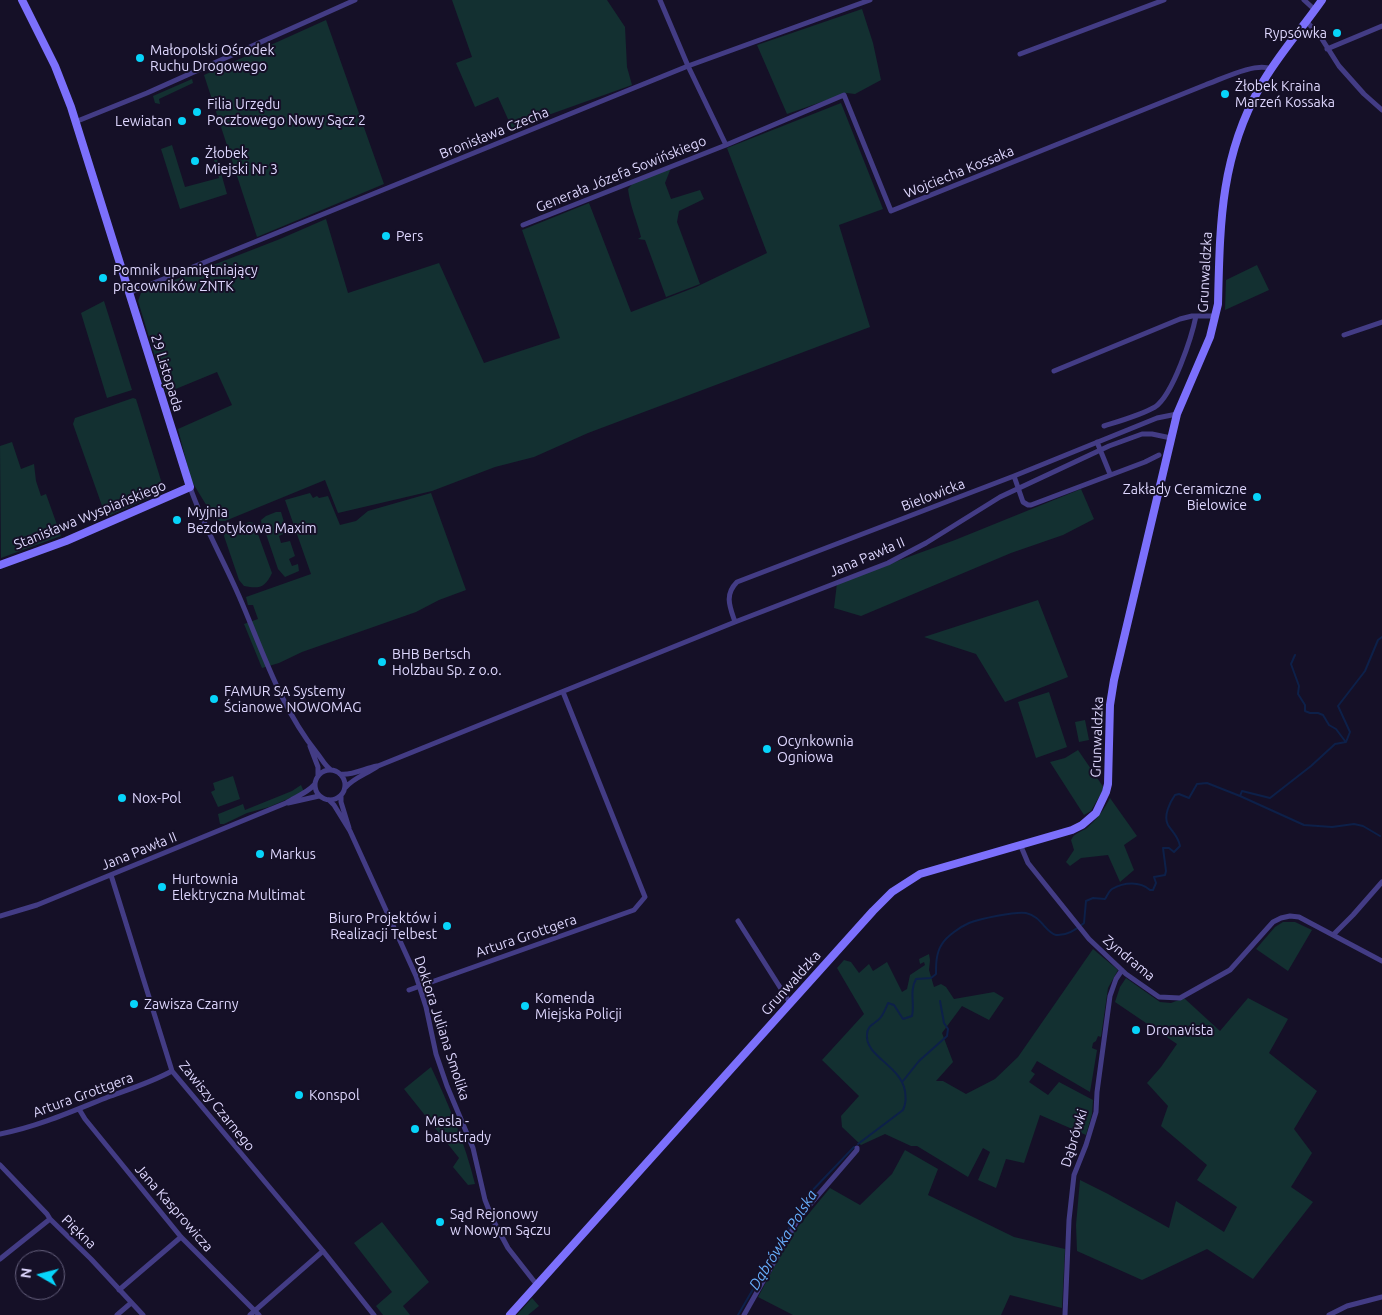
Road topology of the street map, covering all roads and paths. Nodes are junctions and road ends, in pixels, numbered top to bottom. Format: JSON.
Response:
{"nodes":[{"id":1,"x":22,"y":0,"type":"edge"},
{"id":2,"x":355,"y":0,"type":"edge"},
{"id":3,"x":660,"y":0,"type":"edge"},
{"id":4,"x":870,"y":0,"type":"edge"},
{"id":5,"x":1164,"y":0,"type":"edge"},
{"id":6,"x":1304,"y":0,"type":"edge"},
{"id":7,"x":1322,"y":0,"type":"edge"},
{"id":8,"x":1314,"y":10,"type":"junction"},
{"id":9,"x":1306,"y":21,"type":"junction"},
{"id":10,"x":1382,"y":26,"type":"edge"},
{"id":11,"x":1327,"y":49,"type":"junction"},
{"id":12,"x":1020,"y":54,"type":"dead end"},
{"id":13,"x":688,"y":66,"type":"junction"},
{"id":14,"x":1272,"y":69,"type":"junction"},
{"id":15,"x":1382,"y":110,"type":"edge"},
{"id":16,"x":75,"y":122,"type":"junction"},
{"id":17,"x":726,"y":145,"type":"junction"},
{"id":18,"x":524,"y":225,"type":"dead end"},
{"id":19,"x":129,"y":293,"type":"junction"},
{"id":20,"x":1196,"y":316,"type":"junction"},
{"id":21,"x":1216,"y":316,"type":"junction"},
{"id":22,"x":1382,"y":322,"type":"edge"},
{"id":23,"x":1344,"y":335,"type":"dead end"},
{"id":24,"x":1054,"y":372,"type":"dead end"},
{"id":25,"x":1178,"y":414,"type":"junction"},
{"id":26,"x":1104,"y":426,"type":"dead end"},
{"id":27,"x":1171,"y":438,"type":"junction"},
{"id":28,"x":1097,"y":442,"type":"junction"},
{"id":29,"x":1100,"y":451,"type":"junction"},
{"id":30,"x":1159,"y":455,"type":"dead end"},
{"id":31,"x":1110,"y":474,"type":"junction"},
{"id":32,"x":1014,"y":476,"type":"junction"},
{"id":33,"x":190,"y":488,"type":"junction"},
{"id":34,"x":1018,"y":488,"type":"junction"},
{"id":35,"x":0,"y":565,"type":"edge"},
{"id":36,"x":735,"y":622,"type":"junction"},
{"id":37,"x":563,"y":692,"type":"junction"},
{"id":38,"x":310,"y":745,"type":"junction"},
{"id":39,"x":378,"y":766,"type":"junction"},
{"id":40,"x":331,"y":770,"type":"junction"},
{"id":41,"x":339,"y":774,"type":"junction"},
{"id":42,"x":318,"y":775,"type":"junction"},
{"id":43,"x":314,"y":784,"type":"junction"},
{"id":44,"x":344,"y":788,"type":"junction"},
{"id":45,"x":341,"y":795,"type":"junction"},
{"id":46,"x":319,"y":796,"type":"junction"},
{"id":47,"x":329,"y":800,"type":"junction"},
{"id":48,"x":286,"y":803,"type":"junction"},
{"id":49,"x":350,"y":831,"type":"junction"},
{"id":50,"x":1020,"y":844,"type":"junction"},
{"id":51,"x":111,"y":875,"type":"junction"},
{"id":52,"x":1382,"y":882,"type":"edge"},
{"id":53,"x":0,"y":916,"type":"edge"},
{"id":54,"x":738,"y":921,"type":"dead end"},
{"id":55,"x":1333,"y":935,"type":"junction"},
{"id":56,"x":1382,"y":961,"type":"edge"},
{"id":57,"x":1122,"y":970,"type":"junction"},
{"id":58,"x":420,"y":986,"type":"junction"},
{"id":59,"x":409,"y":990,"type":"dead end"},
{"id":60,"x":790,"y":1003,"type":"junction"},
{"id":61,"x":172,"y":1071,"type":"junction"},
{"id":62,"x":79,"y":1109,"type":"junction"},
{"id":63,"x":0,"y":1134,"type":"edge"},
{"id":64,"x":857,"y":1148,"type":"dead end"},
{"id":65,"x":0,"y":1165,"type":"edge"},
{"id":66,"x":50,"y":1219,"type":"junction"},
{"id":67,"x":181,"y":1237,"type":"junction"},
{"id":68,"x":323,"y":1250,"type":"junction"},
{"id":69,"x":0,"y":1260,"type":"edge"},
{"id":70,"x":537,"y":1285,"type":"junction"},
{"id":71,"x":120,"y":1290,"type":"junction"},
{"id":72,"x":1382,"y":1297,"type":"edge"},
{"id":73,"x":131,"y":1302,"type":"junction"},
{"id":74,"x":257,"y":1313,"type":"edge"},
{"id":75,"x":117,"y":1315,"type":"edge"},
{"id":76,"x":143,"y":1315,"type":"edge"},
{"id":77,"x":250,"y":1315,"type":"edge"},
{"id":78,"x":374,"y":1315,"type":"edge"},
{"id":79,"x":510,"y":1315,"type":"edge"},
{"id":80,"x":744,"y":1315,"type":"edge"},
{"id":81,"x":1065,"y":1315,"type":"edge"},
{"id":82,"x":1329,"y":1315,"type":"edge"}],
"edges":[{"from":1,"to":16,"type":"street","name":"29 Listopada"},
{"from":2,"to":16,"type":"street"},
{"from":3,"to":13,"type":"street"},
{"from":4,"to":13,"type":"street","name":"Bronisława Czecha"},
{"from":5,"to":12,"type":"street"},
{"from":6,"to":8,"type":"street"},
{"from":7,"to":8,"type":"street","name":"Grunwaldzka"},
{"from":8,"to":9,"type":"street","name":"Grunwaldzka"},
{"from":9,"to":11,"type":"street"},
{"from":9,"to":14,"type":"street","name":"Grunwaldzka"},
{"from":10,"to":11,"type":"street"},
{"from":11,"to":15,"type":"street"},
{"from":13,"to":17,"type":"street"},
{"from":13,"to":19,"type":"street","name":"Bronisława Czecha"},
{"from":14,"to":17,"type":"street","name":"Wojciecha Kossaka"},
{"from":14,"to":21,"type":"street","name":"Grunwaldzka"},
{"from":16,"to":19,"type":"street","name":"29 Listopada"},
{"from":17,"to":18,"type":"street","name":"Generała Józefa Sowińskiego"},
{"from":19,"to":33,"type":"street","name":"29 Listopada"},
{"from":20,"to":21,"type":"street"},
{"from":20,"to":24,"type":"street"},
{"from":20,"to":26,"type":"street"},
{"from":21,"to":25,"type":"street","name":"Grunwaldzka"},
{"from":22,"to":23,"type":"street"},
{"from":25,"to":27,"type":"street","name":"Grunwaldzka"},
{"from":25,"to":28,"type":"street","name":"Bielowicka"},
{"from":27,"to":29,"type":"street","name":"Jana Pawła II"},
{"from":27,"to":50,"type":"street","name":"Grunwaldzka"},
{"from":28,"to":29,"type":"street"},
{"from":28,"to":32,"type":"street","name":"Bielowicka"},
{"from":29,"to":31,"type":"street"},
{"from":29,"to":34,"type":"street","name":"Jana Pawła II"},
{"from":30,"to":31,"type":"street"},
{"from":31,"to":34,"type":"street"},
{"from":32,"to":34,"type":"street"},
{"from":32,"to":36,"type":"street","name":"Bielowicka"},
{"from":33,"to":35,"type":"street","name":"Stanisława Wyspiańskiego"},
{"from":33,"to":38,"type":"street","name":"29 Listopada"},
{"from":34,"to":36,"type":"street","name":"Jana Pawła II"},
{"from":36,"to":37,"type":"street","name":"Jana Pawła II"},
{"from":37,"to":39,"type":"street","name":"Jana Pawła II"},
{"from":37,"to":58,"type":"street","name":"Artura Grottgera"},
{"from":38,"to":40,"type":"street","name":"29 Listopada"},
{"from":38,"to":42,"type":"street","name":"29 Listopada"},
{"from":39,"to":41,"type":"street","name":"Jana Pawła II"},
{"from":39,"to":44,"type":"street","name":"Jana Pawła II"},
{"from":40,"to":41,"type":"street"},
{"from":40,"to":42,"type":"street"},
{"from":41,"to":44,"type":"street"},
{"from":42,"to":43,"type":"street"},
{"from":43,"to":46,"type":"street"},
{"from":43,"to":48,"type":"street","name":"Jana Pawła II"},
{"from":44,"to":45,"type":"street"},
{"from":45,"to":47,"type":"street"},
{"from":45,"to":49,"type":"street","name":"Doktora Juliana Smolika"},
{"from":46,"to":47,"type":"street"},
{"from":46,"to":48,"type":"street","name":"Jana Pawła II"},
{"from":47,"to":49,"type":"street","name":"Doktora Juliana Smolika"},
{"from":48,"to":51,"type":"street","name":"Jana Pawła II"},
{"from":49,"to":58,"type":"street","name":"Doktora Juliana Smolika"},
{"from":50,"to":57,"type":"street","name":"Zyndrama"},
{"from":50,"to":60,"type":"street","name":"Grunwaldzka"},
{"from":51,"to":53,"type":"street","name":"Jana Pawła II"},
{"from":51,"to":61,"type":"street","name":"Zawiszy Czarnego"},
{"from":52,"to":55,"type":"street"},
{"from":54,"to":60,"type":"street"},
{"from":55,"to":56,"type":"street","name":"Zyndrama"},
{"from":55,"to":57,"type":"street","name":"Zyndrama"},
{"from":57,"to":81,"type":"street","name":"Dąbrówki"},
{"from":58,"to":59,"type":"street","name":"Artura Grottgera"},
{"from":58,"to":70,"type":"street","name":"Doktora Juliana Smolika"},
{"from":60,"to":70,"type":"street","name":"Grunwaldzka"},
{"from":61,"to":62,"type":"street","name":"Artura Grottgera"},
{"from":61,"to":68,"type":"street","name":"Zawiszy Czarnego"},
{"from":62,"to":63,"type":"street","name":"Artura Grottgera"},
{"from":62,"to":67,"type":"street","name":"Jana Kasprowicza"},
{"from":64,"to":80,"type":"street"},
{"from":65,"to":66,"type":"street","name":"Piękna"},
{"from":66,"to":69,"type":"street"},
{"from":66,"to":71,"type":"street","name":"Piękna"},
{"from":67,"to":71,"type":"street"},
{"from":67,"to":74,"type":"street","name":"Jana Kasprowicza"},
{"from":68,"to":74,"type":"street"},
{"from":68,"to":78,"type":"street","name":"Zawiszy Czarnego"},
{"from":70,"to":79,"type":"street","name":"Grunwaldzka"},
{"from":71,"to":73,"type":"street","name":"Piękna"},
{"from":72,"to":82,"type":"street"},
{"from":73,"to":75,"type":"street"},
{"from":73,"to":76,"type":"street","name":"Piękna"},
{"from":74,"to":77,"type":"street"}]}
